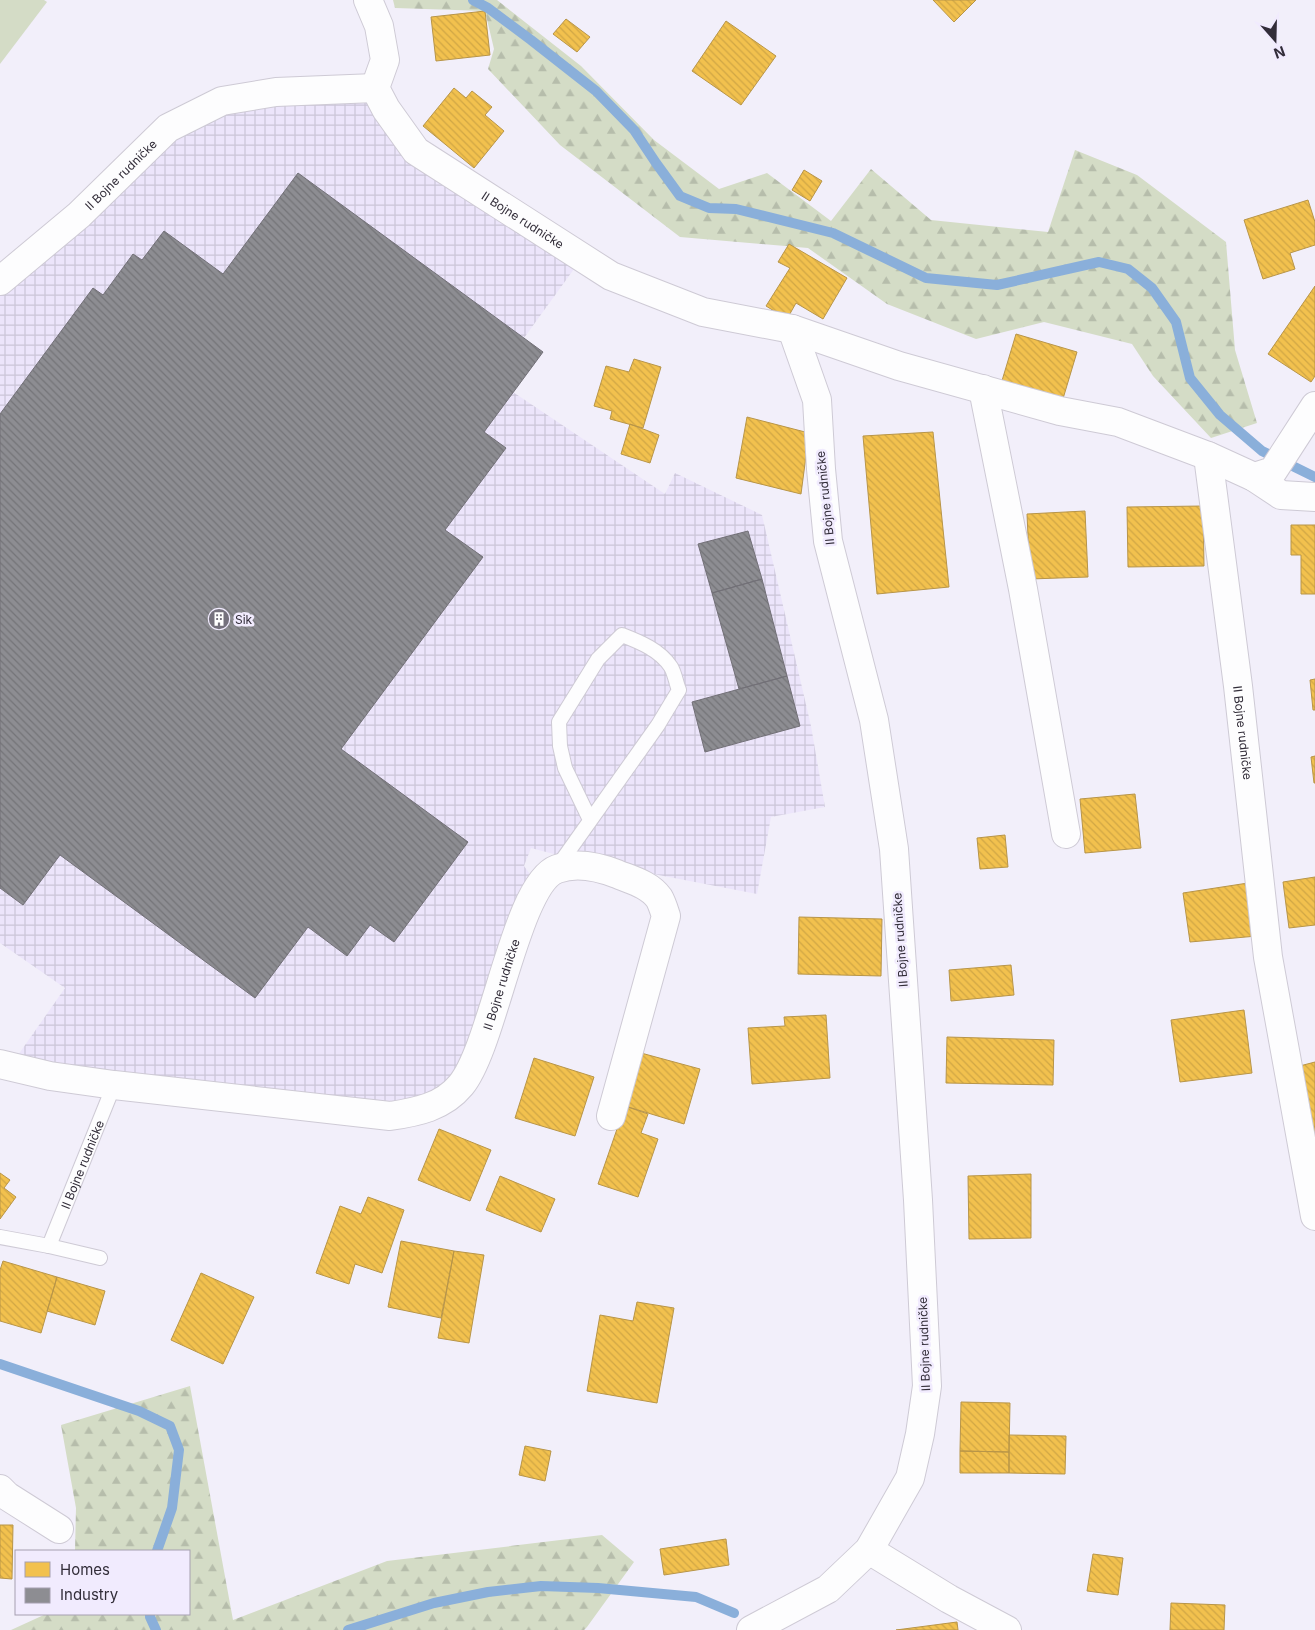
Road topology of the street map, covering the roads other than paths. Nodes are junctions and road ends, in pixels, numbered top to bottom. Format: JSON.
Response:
{"nodes":[{"id":1,"x":369,"y":3,"type":"edge"},
{"id":2,"x":375,"y":88,"type":"junction"},
{"id":3,"x":0,"y":281,"type":"edge"},
{"id":4,"x":792,"y":329,"type":"junction"},
{"id":5,"x":983,"y":389,"type":"junction"},
{"id":6,"x":1315,"y":406,"type":"edge"},
{"id":7,"x":1208,"y":456,"type":"junction"},
{"id":8,"x":1264,"y":474,"type":"junction"},
{"id":9,"x":1315,"y":497,"type":"edge"},
{"id":10,"x":590,"y":820,"type":"junction"},
{"id":11,"x":1066,"y":834,"type":"dead end"},
{"id":12,"x":556,"y":869,"type":"junction"},
{"id":13,"x":0,"y":1064,"type":"edge"},
{"id":14,"x":114,"y":1085,"type":"junction"},
{"id":15,"x":611,"y":1116,"type":"dead end"},
{"id":16,"x":1315,"y":1216,"type":"edge"},
{"id":17,"x":0,"y":1237,"type":"edge"},
{"id":18,"x":49,"y":1246,"type":"junction"},
{"id":19,"x":100,"y":1258,"type":"dead end"},
{"id":20,"x":0,"y":1489,"type":"edge"},
{"id":21,"x":59,"y":1529,"type":"dead end"},
{"id":22,"x":869,"y":1550,"type":"junction"},
{"id":23,"x":751,"y":1630,"type":"edge"},
{"id":24,"x":1007,"y":1630,"type":"edge"}],
"edges":[{"from":1,"to":2,"type":"street"},
{"from":2,"to":3,"type":"street","name":"II Bojne rudničke"},
{"from":2,"to":4,"type":"street","name":"II Bojne rudničke"},
{"from":4,"to":5,"type":"street","name":"II Bojne rudničke"},
{"from":4,"to":22,"type":"street","name":"II Bojne rudničke"},
{"from":5,"to":7,"type":"street","name":"II Bojne rudničke"},
{"from":5,"to":11,"type":"street"},
{"from":6,"to":8,"type":"street"},
{"from":7,"to":8,"type":"street","name":"II Bojne rudničke"},
{"from":7,"to":16,"type":"street","name":"II Bojne rudničke"},
{"from":8,"to":9,"type":"street","name":"II Bojne rudničke"},
{"from":10,"to":10,"type":"lane"},
{"from":10,"to":12,"type":"lane"},
{"from":12,"to":14,"type":"street","name":"II Bojne rudničke"},
{"from":12,"to":15,"type":"street"},
{"from":13,"to":14,"type":"street","name":"II Bojne rudničke"},
{"from":14,"to":18,"type":"lane","name":"II Bojne rudničke"},
{"from":17,"to":18,"type":"lane"},
{"from":18,"to":19,"type":"lane"},
{"from":20,"to":21,"type":"street"},
{"from":22,"to":23,"type":"street","name":"II Bojne rudničke"},
{"from":22,"to":24,"type":"street"}]}
